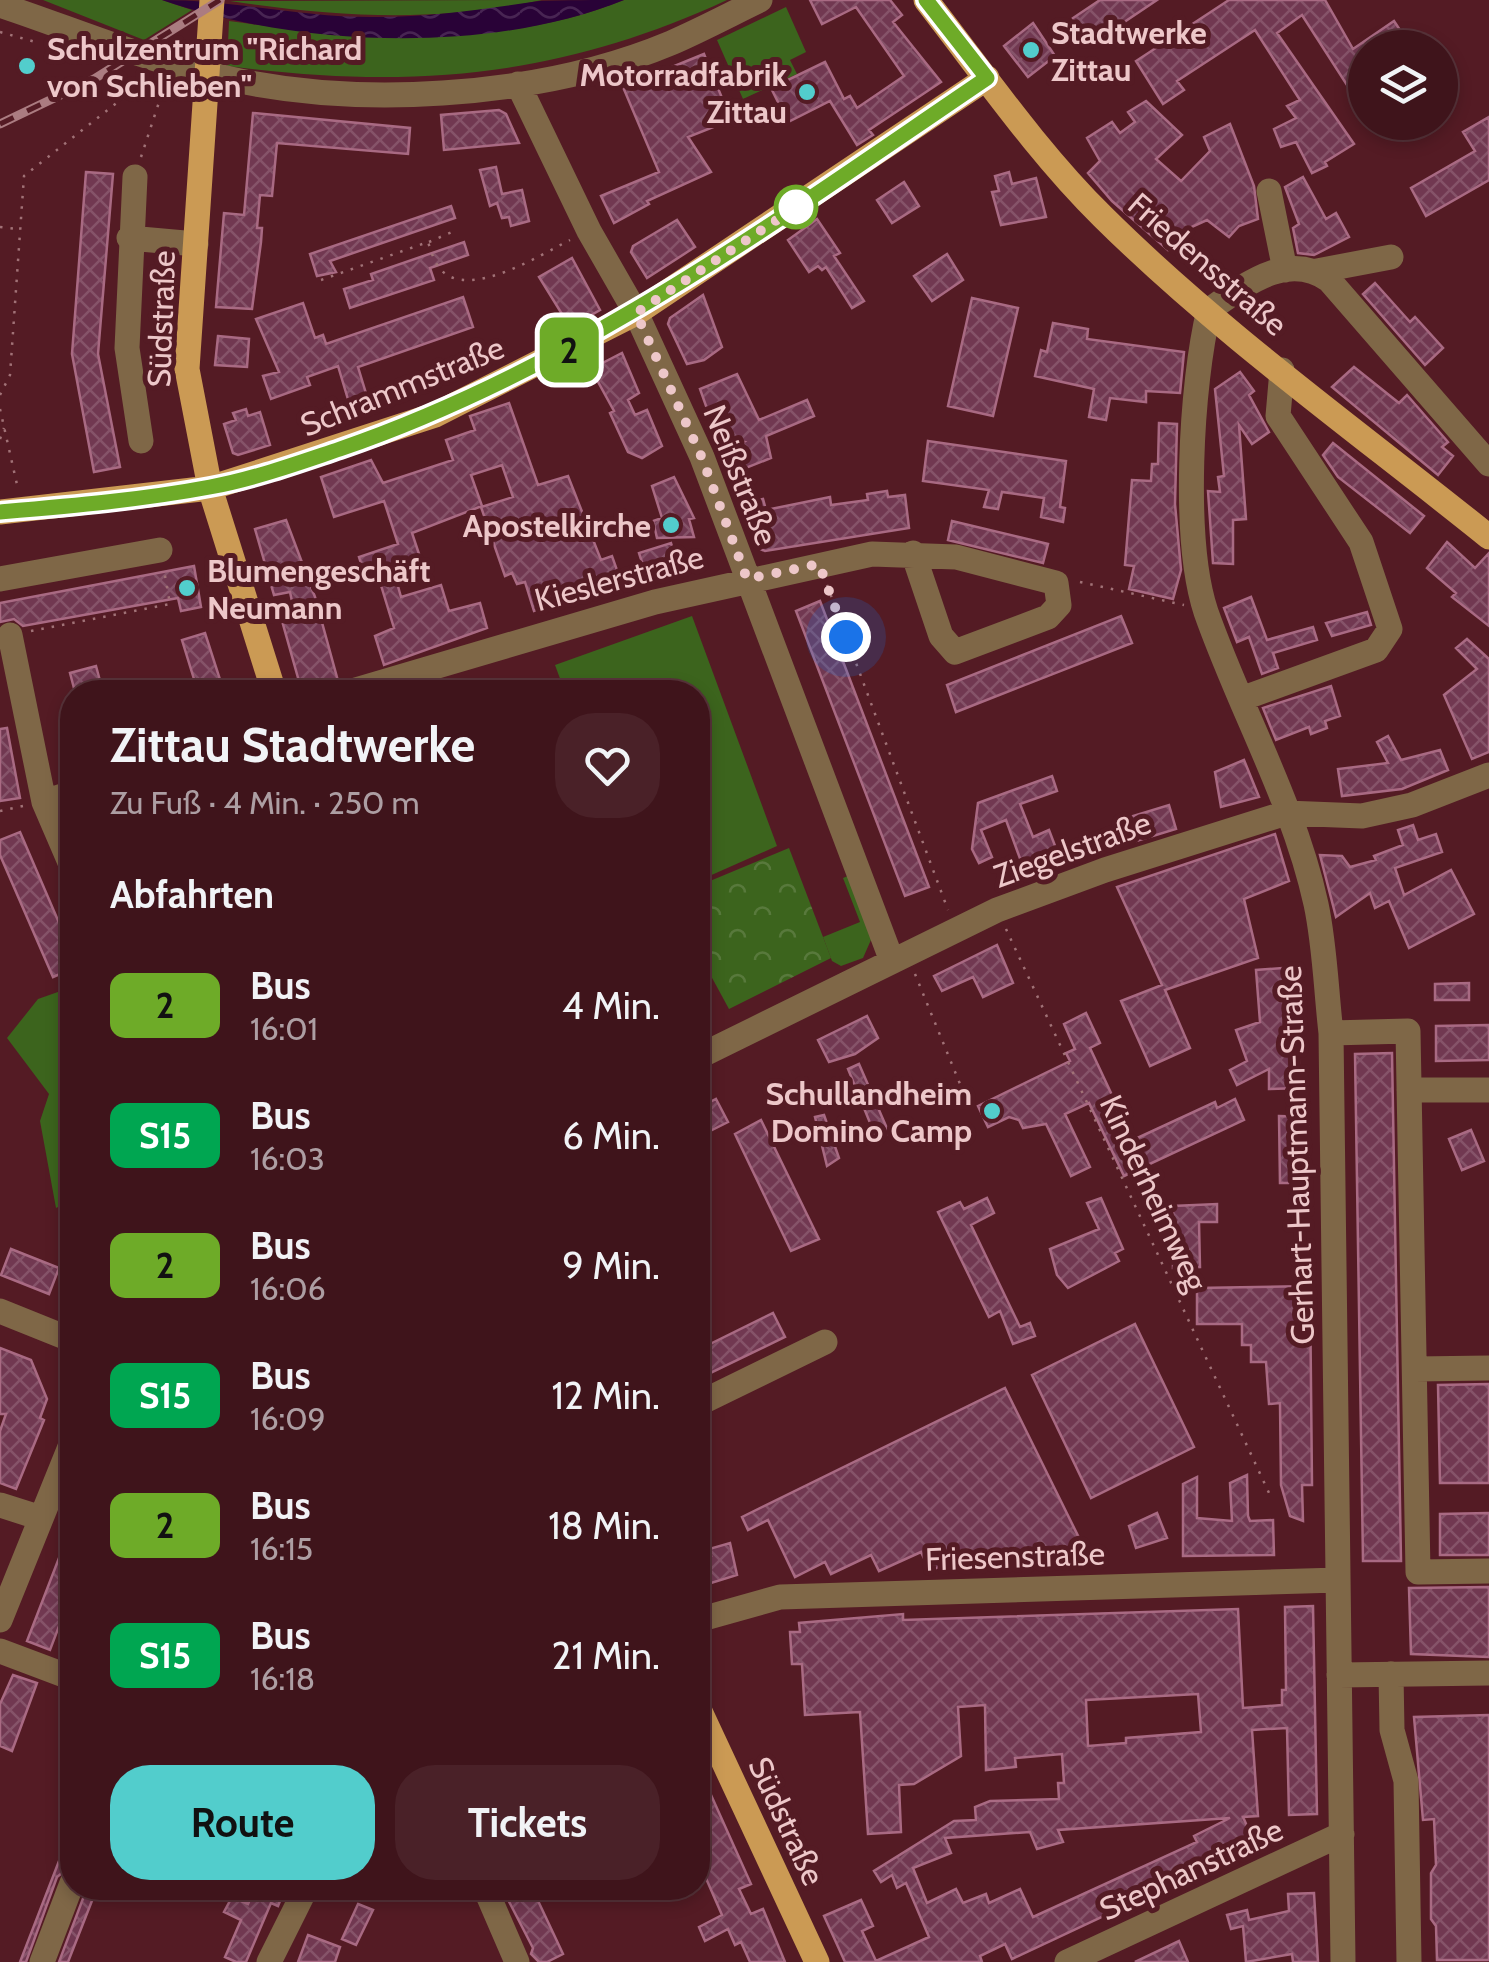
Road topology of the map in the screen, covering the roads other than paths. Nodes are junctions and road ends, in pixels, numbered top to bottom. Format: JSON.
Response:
{"nodes":[{"id":1,"x":212,"y":0,"type":"edge"},
{"id":2,"x":760,"y":0,"type":"edge"},
{"id":3,"x":926,"y":0,"type":"edge"},
{"id":4,"x":0,"y":4,"type":"edge"},
{"id":5,"x":209,"y":65,"type":"junction"},
{"id":6,"x":987,"y":78,"type":"junction"},
{"id":7,"x":518,"y":84,"type":"junction"},
{"id":8,"x":134,"y":177,"type":"road end"},
{"id":9,"x":1269,"y":191,"type":"dead end"},
{"id":10,"x":129,"y":238,"type":"junction"},
{"id":11,"x":196,"y":244,"type":"junction"},
{"id":12,"x":1391,"y":257,"type":"dead end"},
{"id":13,"x":1286,"y":270,"type":"junction"},
{"id":14,"x":1317,"y":271,"type":"junction"},
{"id":15,"x":1208,"y":310,"type":"junction"},
{"id":16,"x":636,"y":313,"type":"junction"},
{"id":17,"x":1282,"y":370,"type":"junction"},
{"id":18,"x":141,"y":441,"type":"dead end"},
{"id":19,"x":1489,"y":464,"type":"edge"},
{"id":20,"x":210,"y":488,"type":"junction"},
{"id":21,"x":12,"y":511,"type":"edge"},
{"id":22,"x":1489,"y":537,"type":"edge"},
{"id":23,"x":160,"y":550,"type":"road end"},
{"id":24,"x":912,"y":553,"type":"junction"},
{"id":25,"x":747,"y":579,"type":"junction"},
{"id":26,"x":0,"y":580,"type":"edge"},
{"id":27,"x":10,"y":635,"type":"road end"},
{"id":28,"x":270,"y":680,"type":"edge"},
{"id":29,"x":387,"y":680,"type":"edge"},
{"id":30,"x":1241,"y":699,"type":"junction"},
{"id":31,"x":1489,"y":775,"type":"edge"},
{"id":32,"x":60,"y":797,"type":"edge"},
{"id":33,"x":44,"y":802,"type":"junction"},
{"id":34,"x":1286,"y":813,"type":"junction"},
{"id":35,"x":60,"y":839,"type":"edge"},
{"id":36,"x":899,"y":958,"type":"junction"},
{"id":37,"x":1331,"y":1033,"type":"junction"},
{"id":38,"x":710,"y":1051,"type":"edge"},
{"id":39,"x":1409,"y":1090,"type":"junction"},
{"id":40,"x":1489,"y":1090,"type":"edge"},
{"id":41,"x":0,"y":1310,"type":"edge"},
{"id":42,"x":60,"y":1335,"type":"edge"},
{"id":43,"x":825,"y":1342,"type":"dead end"},
{"id":44,"x":1489,"y":1368,"type":"edge"},
{"id":45,"x":1415,"y":1369,"type":"junction"},
{"id":46,"x":710,"y":1398,"type":"edge"},
{"id":47,"x":60,"y":1471,"type":"edge"},
{"id":48,"x":0,"y":1505,"type":"edge"},
{"id":49,"x":41,"y":1518,"type":"junction"},
{"id":50,"x":1489,"y":1572,"type":"edge"},
{"id":51,"x":1338,"y":1580,"type":"junction"},
{"id":52,"x":710,"y":1617,"type":"edge"},
{"id":53,"x":0,"y":1620,"type":"edge"},
{"id":54,"x":0,"y":1651,"type":"edge"},
{"id":55,"x":1489,"y":1673,"type":"edge"},
{"id":56,"x":60,"y":1674,"type":"edge"},
{"id":57,"x":1391,"y":1674,"type":"junction"},
{"id":58,"x":1339,"y":1675,"type":"junction"},
{"id":59,"x":710,"y":1734,"type":"edge"},
{"id":60,"x":1342,"y":1834,"type":"junction"},
{"id":61,"x":66,"y":1900,"type":"edge"},
{"id":62,"x":300,"y":1900,"type":"edge"},
{"id":63,"x":490,"y":1900,"type":"edge"},
{"id":64,"x":42,"y":1962,"type":"edge"},
{"id":65,"x":269,"y":1962,"type":"edge"},
{"id":66,"x":517,"y":1962,"type":"edge"},
{"id":67,"x":817,"y":1962,"type":"edge"},
{"id":68,"x":1067,"y":1962,"type":"edge"},
{"id":69,"x":1343,"y":1962,"type":"edge"},
{"id":70,"x":1409,"y":1962,"type":"edge"}],
"edges":[{"from":1,"to":5,"type":"main road","name":"Südstraße"},
{"from":2,"to":7,"type":"street"},
{"from":3,"to":6,"type":"main road","name":"Friedensstraße"},
{"from":4,"to":5,"type":"street"},
{"from":5,"to":7,"type":"street"},
{"from":5,"to":11,"type":"main road","name":"Südstraße"},
{"from":6,"to":15,"type":"main road","name":"Friedensstraße"},
{"from":6,"to":16,"type":"main road","name":"Schrammstraße"},
{"from":7,"to":16,"type":"street","name":"Neißstraße"},
{"from":8,"to":10,"type":"street"},
{"from":9,"to":13,"type":"street"},
{"from":10,"to":11,"type":"street"},
{"from":10,"to":18,"type":"street"},
{"from":11,"to":20,"type":"main road","name":"Südstraße"},
{"from":12,"to":14,"type":"street"},
{"from":13,"to":14,"type":"street"},
{"from":13,"to":15,"type":"street"},
{"from":14,"to":19,"type":"street"},
{"from":15,"to":17,"type":"main road","name":"Friedensstraße"},
{"from":15,"to":30,"type":"street","name":"Gerhart-Hauptmann-Straße"},
{"from":16,"to":20,"type":"main road","name":"Schrammstraße"},
{"from":16,"to":25,"type":"street","name":"Neißstraße"},
{"from":17,"to":22,"type":"main road","name":"Friedensstraße"},
{"from":17,"to":30,"type":"street"},
{"from":20,"to":21,"type":"main road","name":"Schrammstraße"},
{"from":20,"to":28,"type":"main road","name":"Südstraße"},
{"from":23,"to":26,"type":"street"},
{"from":24,"to":24,"type":"street","name":"Kieslerstraße"},
{"from":24,"to":25,"type":"street","name":"Kieslerstraße"},
{"from":25,"to":29,"type":"street","name":"Kieslerstraße"},
{"from":25,"to":36,"type":"street","name":"Neißstraße"},
{"from":27,"to":33,"type":"street"},
{"from":30,"to":34,"type":"street","name":"Gerhart-Hauptmann-Straße"},
{"from":31,"to":34,"type":"street","name":"Ziegelstraße"},
{"from":32,"to":33,"type":"street"},
{"from":33,"to":35,"type":"street"},
{"from":34,"to":36,"type":"street","name":"Ziegelstraße"},
{"from":34,"to":37,"type":"street","name":"Gerhart-Hauptmann-Straße"},
{"from":36,"to":38,"type":"street","name":"Ziegelstraße"},
{"from":37,"to":39,"type":"street"},
{"from":37,"to":51,"type":"street","name":"Gerhart-Hauptmann-Straße"},
{"from":39,"to":40,"type":"street"},
{"from":39,"to":45,"type":"street"},
{"from":41,"to":42,"type":"street"},
{"from":43,"to":46,"type":"street"},
{"from":44,"to":45,"type":"street"},
{"from":45,"to":50,"type":"street"},
{"from":47,"to":49,"type":"street"},
{"from":48,"to":49,"type":"street"},
{"from":49,"to":53,"type":"street"},
{"from":51,"to":52,"type":"street","name":"Friesenstraße"},
{"from":51,"to":58,"type":"street","name":"Gerhart-Hauptmann-Straße"},
{"from":54,"to":56,"type":"street"},
{"from":55,"to":57,"type":"street"},
{"from":57,"to":58,"type":"street"},
{"from":57,"to":70,"type":"street"},
{"from":58,"to":60,"type":"street","name":"Gerhart-Hauptmann-Straße"},
{"from":59,"to":67,"type":"main road","name":"Südstraße"},
{"from":60,"to":68,"type":"street","name":"Stephanstraße"},
{"from":60,"to":69,"type":"street","name":"Gerhart-Hauptmann-Straße"},
{"from":61,"to":64,"type":"street"},
{"from":62,"to":65,"type":"street"},
{"from":63,"to":66,"type":"street"}]}
